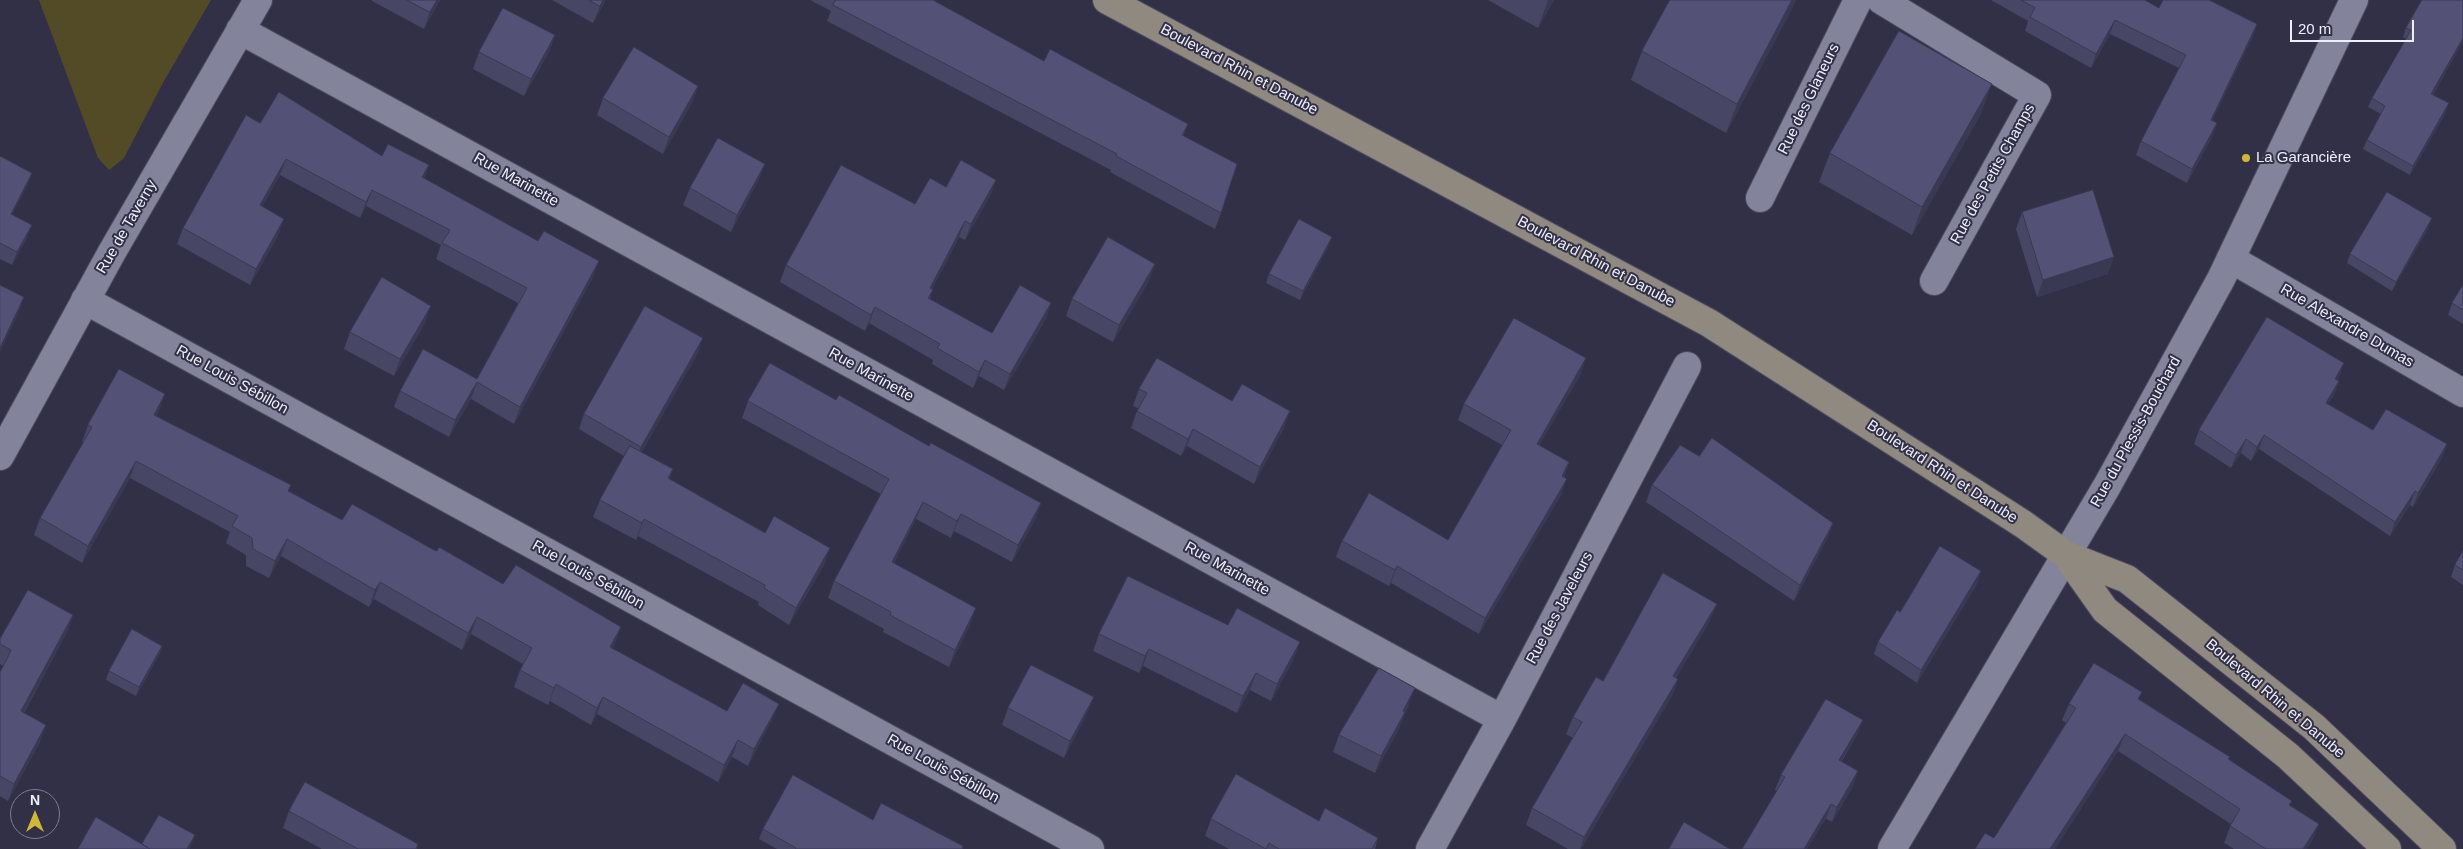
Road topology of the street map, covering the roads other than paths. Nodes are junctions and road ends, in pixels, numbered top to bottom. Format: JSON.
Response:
{"nodes":[{"id":1,"x":258,"y":0,"type":"edge"},
{"id":2,"x":1107,"y":0,"type":"edge"},
{"id":3,"x":1858,"y":0,"type":"edge"},
{"id":4,"x":1881,"y":0,"type":"edge"},
{"id":5,"x":2354,"y":0,"type":"edge"},
{"id":6,"x":240,"y":30,"type":"junction"},
{"id":7,"x":1760,"y":198,"type":"dead end"},
{"id":8,"x":2232,"y":259,"type":"junction"},
{"id":9,"x":1934,"y":281,"type":"dead end"},
{"id":10,"x":86,"y":300,"type":"junction"},
{"id":11,"x":1687,"y":366,"type":"dead end"},
{"id":12,"x":2463,"y":393,"type":"edge"},
{"id":13,"x":0,"y":456,"type":"edge"},
{"id":14,"x":2066,"y":556,"type":"junction"},
{"id":15,"x":1502,"y":719,"type":"junction"},
{"id":16,"x":1090,"y":849,"type":"edge"},
{"id":17,"x":1430,"y":849,"type":"edge"},
{"id":18,"x":1892,"y":849,"type":"edge"},
{"id":19,"x":2386,"y":849,"type":"edge"},
{"id":20,"x":2442,"y":849,"type":"edge"}],
"edges":[{"from":1,"to":6,"type":"street","name":"Rue de Taverny"},
{"from":2,"to":14,"type":"main road","name":"Boulevard Rhin et Danube"},
{"from":3,"to":7,"type":"street","name":"Rue des Glaneurs"},
{"from":4,"to":9,"type":"street","name":"Rue des Petits Champs"},
{"from":5,"to":8,"type":"street","name":"Rue du Plessis-Bouchard"},
{"from":6,"to":10,"type":"street","name":"Rue de Taverny"},
{"from":6,"to":15,"type":"street","name":"Rue Marinette"},
{"from":8,"to":12,"type":"street","name":"Rue Alexandre Dumas"},
{"from":8,"to":14,"type":"street","name":"Rue du Plessis-Bouchard"},
{"from":10,"to":13,"type":"street","name":"Rue de Taverny"},
{"from":10,"to":16,"type":"street","name":"Rue Louis Sébillon"},
{"from":11,"to":15,"type":"street","name":"Rue des Javeleurs"},
{"from":14,"to":18,"type":"street","name":"Rue du Plessis-Bouchard"},
{"from":14,"to":19,"type":"main road","name":"Boulevard Rhin et Danube"},
{"from":14,"to":20,"type":"main road","name":"Boulevard Rhin et Danube"},
{"from":15,"to":17,"type":"street","name":"Rue des Javeleurs"}]}
